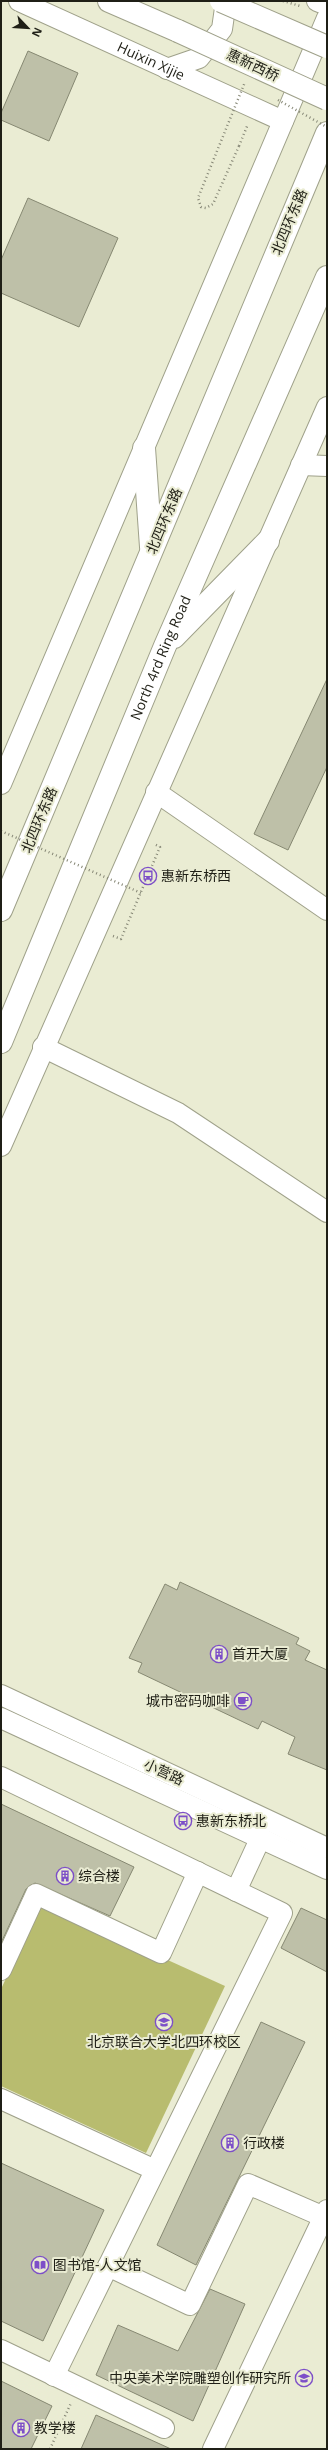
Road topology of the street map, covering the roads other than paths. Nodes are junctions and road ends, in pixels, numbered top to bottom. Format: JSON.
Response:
{"nodes":[{"id":1,"x":19,"y":1,"type":"edge"},
{"id":2,"x":109,"y":1,"type":"edge"},
{"id":3,"x":220,"y":1,"type":"edge"},
{"id":4,"x":226,"y":1,"type":"edge"},
{"id":5,"x":317,"y":1,"type":"edge"},
{"id":6,"x":327,"y":5,"type":"edge"},
{"id":7,"x":327,"y":18,"type":"edge"},
{"id":8,"x":327,"y":47,"type":"edge"},
{"id":9,"x":167,"y":68,"type":"junction"},
{"id":10,"x":327,"y":99,"type":"edge"},
{"id":11,"x":283,"y":121,"type":"junction"},
{"id":12,"x":327,"y":133,"type":"edge"},
{"id":13,"x":327,"y":277,"type":"edge"},
{"id":14,"x":327,"y":407,"type":"edge"},
{"id":15,"x":144,"y":448,"type":"junction"},
{"id":16,"x":301,"y":465,"type":"junction"},
{"id":17,"x":327,"y":466,"type":"edge"},
{"id":18,"x":268,"y":541,"type":"junction"},
{"id":19,"x":151,"y":552,"type":"junction"},
{"id":20,"x":165,"y":646,"type":"junction"},
{"id":21,"x":1,"y":784,"type":"edge"},
{"id":22,"x":156,"y":792,"type":"junction"},
{"id":23,"x":1,"y":910,"type":"edge"},
{"id":24,"x":327,"y":910,"type":"edge"},
{"id":25,"x":1,"y":1042,"type":"edge"},
{"id":26,"x":43,"y":1047,"type":"junction"},
{"id":27,"x":1,"y":1146,"type":"edge"},
{"id":28,"x":327,"y":1212,"type":"edge"},
{"id":29,"x":1,"y":1695,"type":"edge"},
{"id":30,"x":1,"y":1718,"type":"edge"},
{"id":31,"x":1,"y":1777,"type":"edge"},
{"id":32,"x":261,"y":1837,"type":"junction"},
{"id":33,"x":327,"y":1848,"type":"edge"},
{"id":34,"x":327,"y":1869,"type":"edge"},
{"id":35,"x":198,"y":1872,"type":"junction"},
{"id":36,"x":236,"y":1891,"type":"junction"},
{"id":37,"x":1,"y":1970,"type":"edge"},
{"id":38,"x":1,"y":2099,"type":"edge"},
{"id":39,"x":155,"y":2170,"type":"junction"},
{"id":40,"x":326,"y":2214,"type":"edge"},
{"id":41,"x":108,"y":2266,"type":"junction"},
{"id":42,"x":1,"y":2350,"type":"edge"},
{"id":43,"x":54,"y":2376,"type":"junction"},
{"id":44,"x":164,"y":2428,"type":"dead end"},
{"id":45,"x":213,"y":2449,"type":"edge"}],
"edges":[{"from":1,"to":9,"type":"street","name":"Huixin Xijie"},
{"from":2,"to":10,"type":"main road","name":"惠新西桥","bridge":true},
{"from":3,"to":8,"type":"main road","bridge":true},
{"from":4,"to":9,"type":"street"},
{"from":5,"to":6,"type":"street"},
{"from":7,"to":11,"type":"street"},
{"from":9,"to":11,"type":"street","name":"Huixin Xijie"},
{"from":11,"to":15,"type":"street"},
{"from":12,"to":19,"type":"main road","name":"北四环东路"},
{"from":13,"to":20,"type":"main road","name":"North 4rd Ring Road"},
{"from":14,"to":16,"type":"street"},
{"from":15,"to":19,"type":"main road"},
{"from":15,"to":21,"type":"street"},
{"from":16,"to":17,"type":"street"},
{"from":16,"to":18,"type":"street"},
{"from":18,"to":20,"type":"main road"},
{"from":18,"to":22,"type":"street"},
{"from":19,"to":23,"type":"main road","name":"北四环东路"},
{"from":20,"to":25,"type":"main road","name":"North 4rd Ring Road"},
{"from":22,"to":24,"type":"street"},
{"from":22,"to":26,"type":"street"},
{"from":26,"to":27,"type":"street"},
{"from":26,"to":28,"type":"street"},
{"from":29,"to":33,"type":"street","name":"小营路"},
{"from":30,"to":32,"type":"street","name":"小营路"},
{"from":31,"to":35,"type":"street"},
{"from":32,"to":34,"type":"street","name":"小营路"},
{"from":32,"to":36,"type":"street"},
{"from":35,"to":36,"type":"street"},
{"from":35,"to":37,"type":"street"},
{"from":36,"to":39,"type":"street"},
{"from":38,"to":39,"type":"street"},
{"from":39,"to":41,"type":"street"},
{"from":40,"to":41,"type":"street"},
{"from":40,"to":45,"type":"street"},
{"from":41,"to":43,"type":"street"},
{"from":42,"to":43,"type":"street"},
{"from":43,"to":44,"type":"street"}]}
